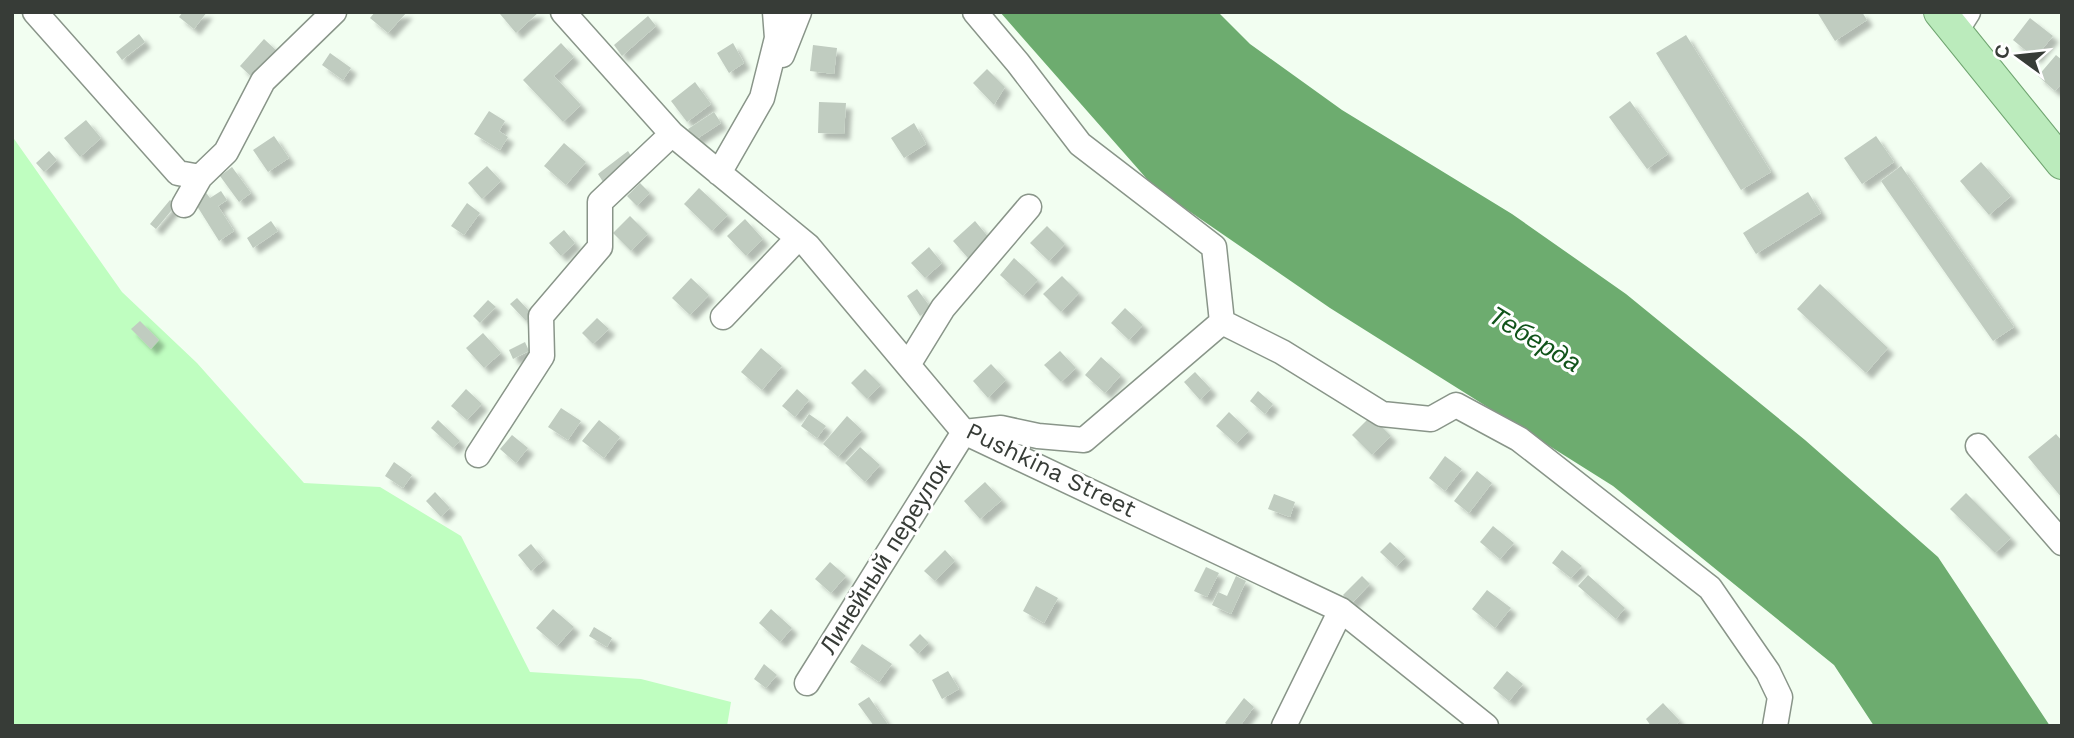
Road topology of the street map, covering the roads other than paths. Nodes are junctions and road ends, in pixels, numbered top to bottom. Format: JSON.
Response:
{"nodes":[{"id":1,"x":35,"y":12,"type":"edge"},
{"id":2,"x":334,"y":12,"type":"edge"},
{"id":3,"x":563,"y":12,"type":"edge"},
{"id":4,"x":775,"y":12,"type":"edge"},
{"id":5,"x":799,"y":12,"type":"edge"},
{"id":6,"x":975,"y":12,"type":"edge"},
{"id":7,"x":1955,"y":18,"type":"edge"},
{"id":8,"x":766,"y":83,"type":"junction"},
{"id":9,"x":672,"y":134,"type":"junction"},
{"id":10,"x":2062,"y":163,"type":"edge"},
{"id":11,"x":719,"y":173,"type":"junction"},
{"id":12,"x":200,"y":177,"type":"junction"},
{"id":13,"x":184,"y":205,"type":"dead end"},
{"id":14,"x":1029,"y":207,"type":"dead end"},
{"id":15,"x":798,"y":239,"type":"junction"},
{"id":16,"x":723,"y":317,"type":"dead end"},
{"id":17,"x":1222,"y":322,"type":"junction"},
{"id":18,"x":908,"y":365,"type":"junction"},
{"id":19,"x":964,"y":432,"type":"junction"},
{"id":20,"x":1978,"y":446,"type":"dead end"},
{"id":21,"x":478,"y":455,"type":"dead end"},
{"id":22,"x":2062,"y":543,"type":"edge"},
{"id":23,"x":1341,"y":610,"type":"junction"},
{"id":24,"x":807,"y":683,"type":"dead end"},
{"id":25,"x":1481,"y":722,"type":"edge"},
{"id":26,"x":1284,"y":726,"type":"edge"},
{"id":27,"x":1507,"y":726,"type":"edge"},
{"id":28,"x":1775,"y":726,"type":"edge"}],
"edges":[{"from":1,"to":12,"type":"street"},
{"from":2,"to":12,"type":"street"},
{"from":3,"to":9,"type":"street","name":"Pushkina Street"},
{"from":4,"to":8,"type":"street"},
{"from":5,"to":8,"type":"street"},
{"from":6,"to":17,"type":"street"},
{"from":7,"to":10,"type":"main road"},
{"from":8,"to":11,"type":"street"},
{"from":9,"to":11,"type":"street","name":"Pushkina Street"},
{"from":9,"to":21,"type":"street"},
{"from":11,"to":15,"type":"street","name":"Pushkina Street"},
{"from":12,"to":13,"type":"street"},
{"from":14,"to":18,"type":"street"},
{"from":15,"to":16,"type":"street"},
{"from":15,"to":18,"type":"street","name":"Pushkina Street"},
{"from":17,"to":19,"type":"street"},
{"from":17,"to":28,"type":"street"},
{"from":18,"to":19,"type":"street","name":"Pushkina Street"},
{"from":19,"to":23,"type":"street","name":"Pushkina Street"},
{"from":19,"to":24,"type":"street","name":"Линейный переулок"},
{"from":20,"to":22,"type":"street"},
{"from":23,"to":25,"type":"street","name":"Pushkina Street"},
{"from":23,"to":26,"type":"street"},
{"from":25,"to":27,"type":"street"}]}
